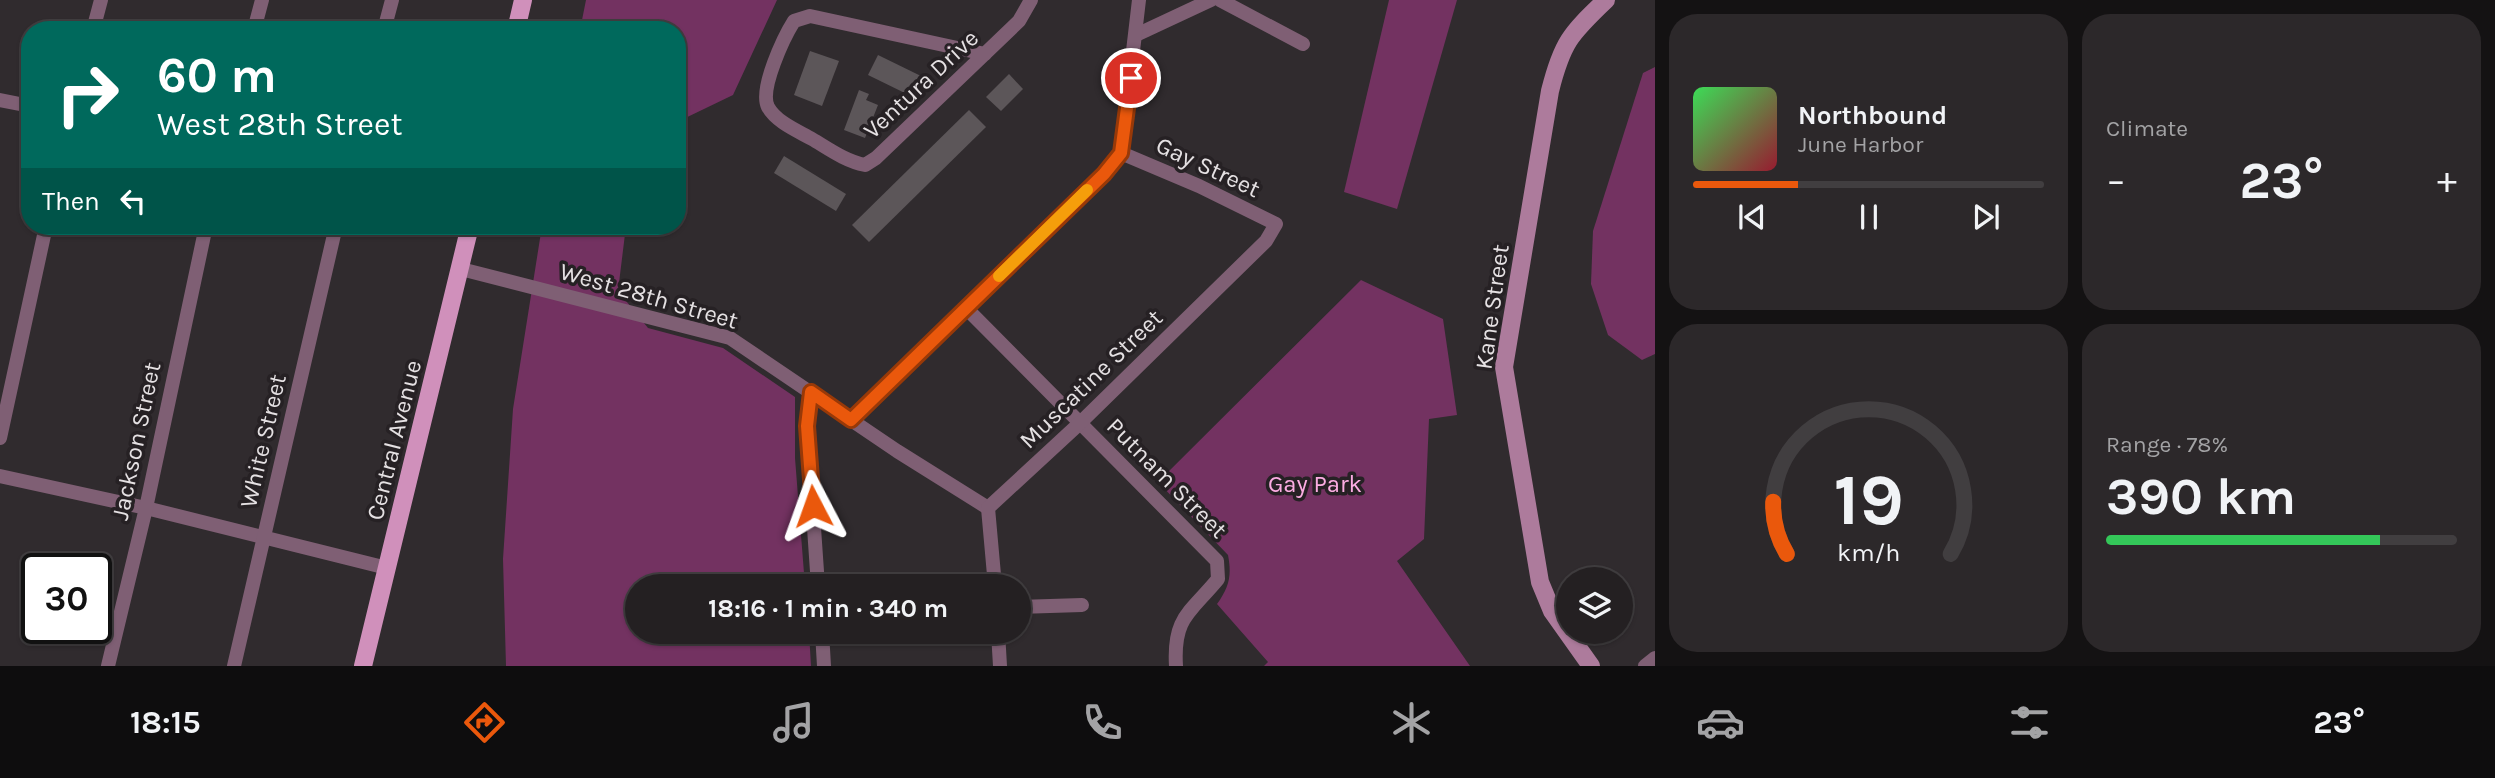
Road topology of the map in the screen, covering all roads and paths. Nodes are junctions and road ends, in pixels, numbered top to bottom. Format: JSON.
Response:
{"nodes":[{"id":1,"x":101,"y":0,"type":"edge"},
{"id":2,"x":262,"y":0,"type":"edge"},
{"id":3,"x":392,"y":0,"type":"edge"},
{"id":4,"x":523,"y":0,"type":"edge"},
{"id":5,"x":1031,"y":0,"type":"edge"},
{"id":6,"x":1139,"y":0,"type":"edge"},
{"id":7,"x":1211,"y":0,"type":"edge"},
{"id":8,"x":1220,"y":0,"type":"edge"},
{"id":9,"x":1606,"y":0,"type":"edge"},
{"id":10,"x":95,"y":21,"type":"edge"},
{"id":11,"x":256,"y":21,"type":"edge"},
{"id":12,"x":386,"y":21,"type":"edge"},
{"id":13,"x":518,"y":21,"type":"edge"},
{"id":14,"x":1136,"y":35,"type":"junction"},
{"id":15,"x":1303,"y":44,"type":"dead end"},
{"id":16,"x":985,"y":54,"type":"junction"},
{"id":17,"x":0,"y":100,"type":"edge"},
{"id":18,"x":21,"y":105,"type":"edge"},
{"id":19,"x":1121,"y":153,"type":"junction"},
{"id":20,"x":1276,"y":224,"type":"joint"},
{"id":21,"x":44,"y":235,"type":"edge"},
{"id":22,"x":204,"y":235,"type":"edge"},
{"id":23,"x":334,"y":235,"type":"edge"},
{"id":24,"x":468,"y":235,"type":"edge"},
{"id":25,"x":461,"y":269,"type":"junction"},
{"id":26,"x":966,"y":308,"type":"junction"},
{"id":27,"x":811,"y":392,"type":"junction"},
{"id":28,"x":851,"y":420,"type":"junction"},
{"id":29,"x":1080,"y":423,"type":"junction"},
{"id":30,"x":0,"y":438,"type":"edge"},
{"id":31,"x":0,"y":476,"type":"edge"},
{"id":32,"x":146,"y":508,"type":"junction"},
{"id":33,"x":988,"y":508,"type":"junction"},
{"id":34,"x":264,"y":538,"type":"junction"},
{"id":35,"x":387,"y":568,"type":"junction"},
{"id":36,"x":817,"y":574,"type":"edge"},
{"id":37,"x":994,"y":574,"type":"edge"},
{"id":38,"x":1082,"y":605,"type":"dead end"},
{"id":39,"x":1031,"y":607,"type":"edge"},
{"id":40,"x":823,"y":644,"type":"edge"},
{"id":41,"x":999,"y":644,"type":"edge"},
{"id":42,"x":1655,"y":658,"type":"edge"},
{"id":43,"x":107,"y":666,"type":"edge"},
{"id":44,"x":234,"y":666,"type":"edge"},
{"id":45,"x":363,"y":666,"type":"edge"},
{"id":46,"x":824,"y":666,"type":"edge"},
{"id":47,"x":1000,"y":666,"type":"edge"},
{"id":48,"x":1175,"y":666,"type":"edge"},
{"id":49,"x":1591,"y":666,"type":"edge"},
{"id":50,"x":1645,"y":666,"type":"edge"}],
"edges":[{"from":1,"to":10,"type":"street"},
{"from":2,"to":11,"type":"street"},
{"from":3,"to":12,"type":"street"},
{"from":4,"to":13,"type":"main road"},
{"from":5,"to":16,"type":"street","name":"Ventura Drive"},
{"from":6,"to":14,"type":"street"},
{"from":7,"to":14,"type":"street"},
{"from":8,"to":15,"type":"street"},
{"from":9,"to":49,"type":"street","name":"Kane Street"},
{"from":14,"to":19,"type":"street"},
{"from":16,"to":16,"type":"street","name":"Ventura Drive"},
{"from":17,"to":18,"type":"street"},
{"from":19,"to":20,"type":"street","name":"Gay Street"},
{"from":19,"to":26,"type":"street"},
{"from":20,"to":29,"type":"street","name":"Muscatine Street"},
{"from":21,"to":30,"type":"street"},
{"from":22,"to":32,"type":"street","name":"Jackson Street"},
{"from":23,"to":34,"type":"street","name":"White Street"},
{"from":24,"to":25,"type":"main road","name":"Central Avenue"},
{"from":25,"to":27,"type":"street","name":"West 28th Street"},
{"from":25,"to":35,"type":"main road","name":"Central Avenue"},
{"from":26,"to":28,"type":"street"},
{"from":26,"to":29,"type":"street","name":"Putnam Street"},
{"from":27,"to":28,"type":"street","name":"West 28th Street"},
{"from":27,"to":36,"type":"street"},
{"from":28,"to":33,"type":"street","name":"West 28th Street"},
{"from":29,"to":33,"type":"street","name":"Muscatine Street"},
{"from":29,"to":48,"type":"street","name":"Putnam Street"},
{"from":31,"to":32,"type":"street"},
{"from":32,"to":34,"type":"street"},
{"from":32,"to":43,"type":"street","name":"Jackson Street"},
{"from":33,"to":37,"type":"street"},
{"from":34,"to":35,"type":"street"},
{"from":34,"to":44,"type":"street","name":"White Street"},
{"from":35,"to":45,"type":"main road","name":"Central Avenue"},
{"from":38,"to":39,"type":"street"},
{"from":40,"to":46,"type":"street"},
{"from":41,"to":47,"type":"street"},
{"from":42,"to":50,"type":"street"}]}
